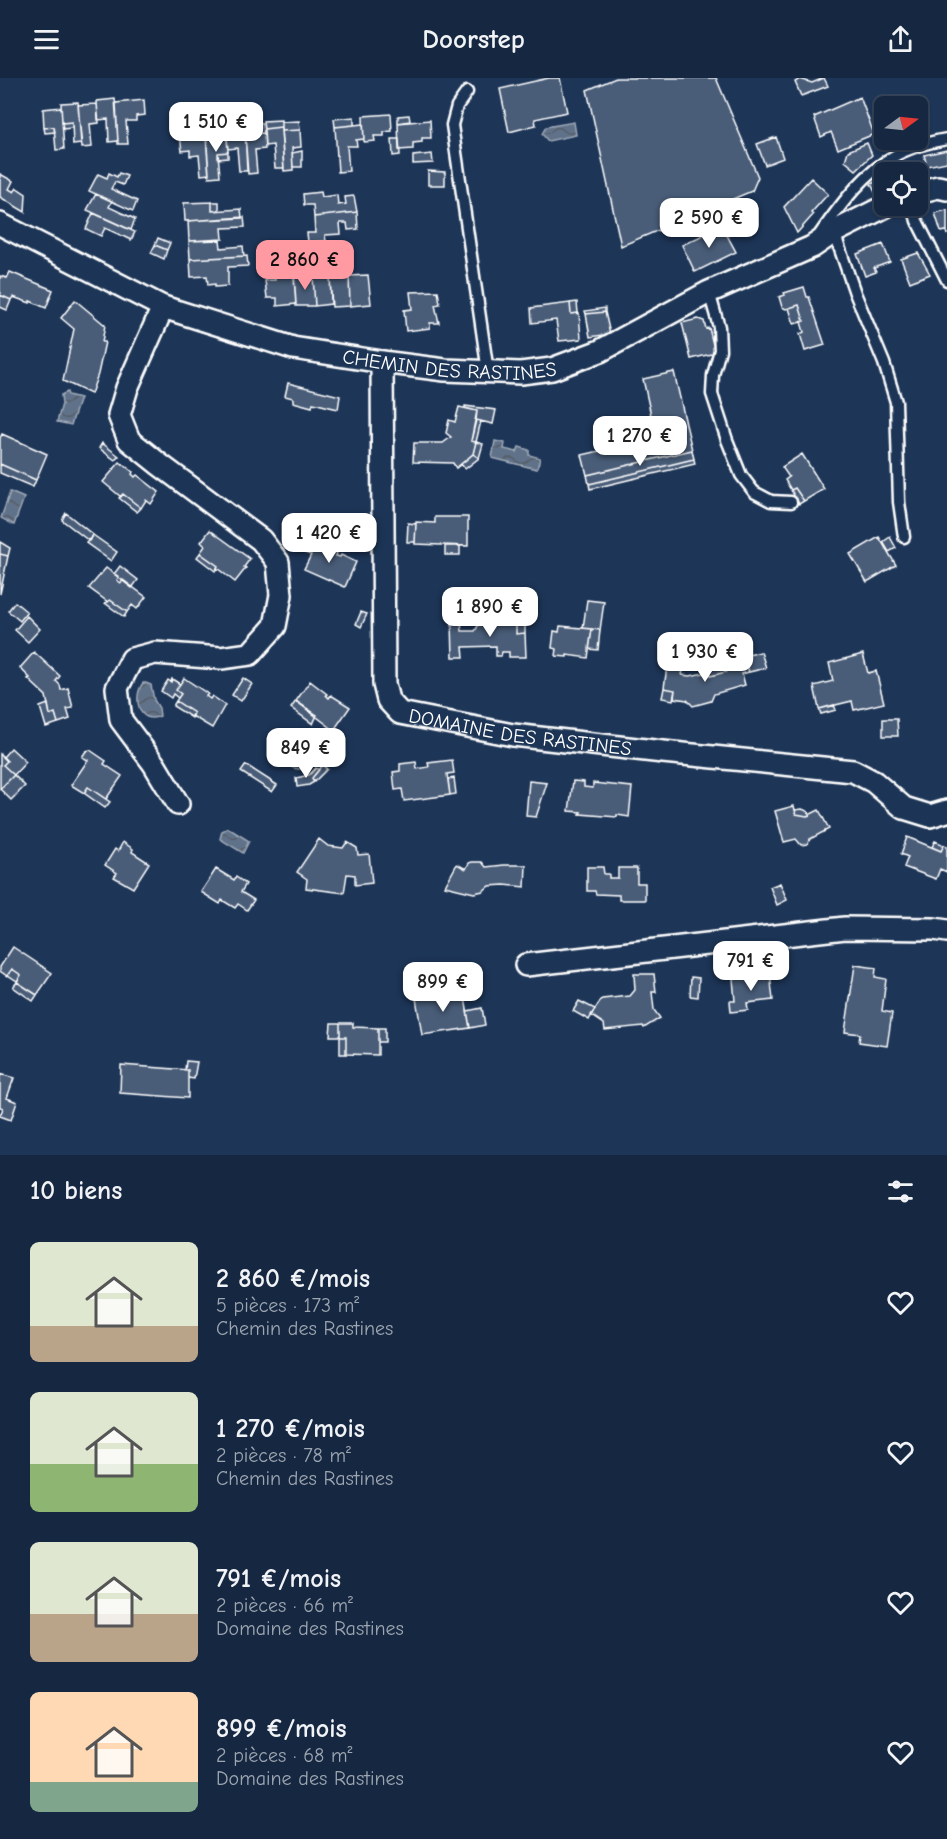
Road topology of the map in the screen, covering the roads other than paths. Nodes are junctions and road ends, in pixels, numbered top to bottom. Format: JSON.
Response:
{"nodes":[{"id":1,"x":467,"y":92,"type":"dead end"},
{"id":2,"x":947,"y":139,"type":"edge"},
{"id":3,"x":947,"y":189,"type":"edge"},
{"id":4,"x":928,"y":190,"type":"edge"},
{"id":5,"x":874,"y":212,"type":"edge"},
{"id":6,"x":915,"y":216,"type":"edge"},
{"id":7,"x":0,"y":224,"type":"edge"},
{"id":8,"x":834,"y":232,"type":"junction"},
{"id":9,"x":812,"y":247,"type":"junction"},
{"id":10,"x":947,"y":280,"type":"edge"},
{"id":11,"x":709,"y":292,"type":"junction"},
{"id":12,"x":163,"y":307,"type":"junction"},
{"id":13,"x":382,"y":362,"type":"junction"},
{"id":14,"x":488,"y":372,"type":"junction"},
{"id":15,"x":791,"y":502,"type":"dead end"},
{"id":16,"x":904,"y":537,"type":"dead end"},
{"id":17,"x":178,"y":804,"type":"dead end"},
{"id":18,"x":947,"y":811,"type":"edge"},
{"id":19,"x":947,"y":932,"type":"edge"},
{"id":20,"x":526,"y":965,"type":"dead end"}],
"edges":[{"from":1,"to":14,"type":"lane"},
{"from":2,"to":9,"type":"lane"},
{"from":3,"to":4,"type":"street"},
{"from":5,"to":8,"type":"street","name":"CHEMIN DES RASTINES"},
{"from":6,"to":10,"type":"lane"},
{"from":7,"to":12,"type":"street","name":"CHEMIN DES RASTINES"},
{"from":8,"to":9,"type":"street","name":"CHEMIN DES RASTINES"},
{"from":8,"to":16,"type":"lane"},
{"from":9,"to":11,"type":"street","name":"CHEMIN DES RASTINES"},
{"from":11,"to":14,"type":"street","name":"CHEMIN DES RASTINES"},
{"from":11,"to":15,"type":"lane"},
{"from":12,"to":13,"type":"street","name":"CHEMIN DES RASTINES"},
{"from":12,"to":17,"type":"street"},
{"from":13,"to":14,"type":"street","name":"CHEMIN DES RASTINES"},
{"from":13,"to":18,"type":"street","name":"DOMAINE DES RASTINES"},
{"from":19,"to":20,"type":"street"}]}
